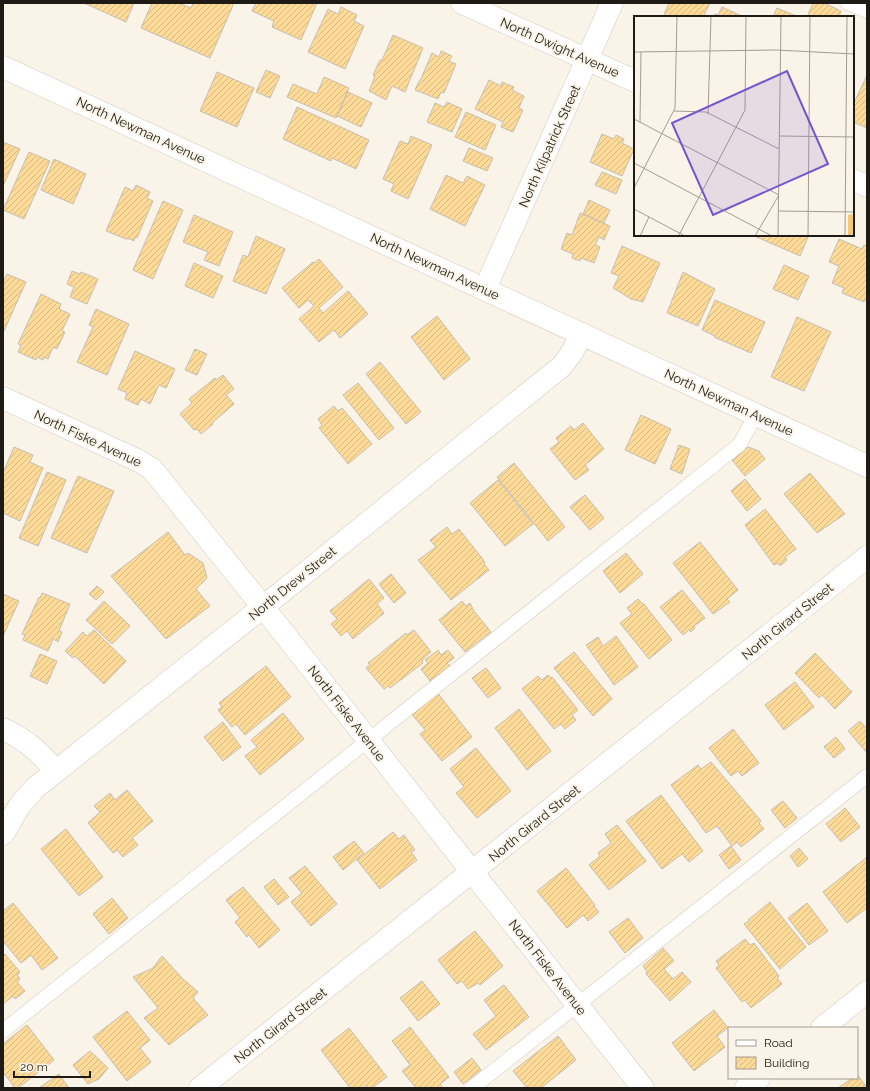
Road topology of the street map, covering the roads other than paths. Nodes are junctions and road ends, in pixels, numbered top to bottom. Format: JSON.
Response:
{"nodes":[{"id":1,"x":462,"y":3,"type":"edge"},
{"id":2,"x":612,"y":3,"type":"edge"},
{"id":3,"x":848,"y":3,"type":"edge"},
{"id":4,"x":867,"y":12,"type":"edge"},
{"id":5,"x":587,"y":60,"type":"junction"},
{"id":6,"x":3,"y":67,"type":"edge"},
{"id":7,"x":634,"y":81,"type":"edge"},
{"id":8,"x":854,"y":180,"type":"edge"},
{"id":9,"x":867,"y":186,"type":"edge"},
{"id":10,"x":485,"y":289,"type":"junction"},
{"id":11,"x":582,"y":334,"type":"junction"},
{"id":12,"x":3,"y":398,"type":"edge"},
{"id":13,"x":756,"y":415,"type":"junction"},
{"id":14,"x":867,"y":466,"type":"edge"},
{"id":15,"x":867,"y":558,"type":"edge"},
{"id":16,"x":263,"y":607,"type":"junction"},
{"id":17,"x":3,"y":729,"type":"edge"},
{"id":18,"x":369,"y":740,"type":"junction"},
{"id":19,"x":56,"y":771,"type":"junction"},
{"id":20,"x":867,"y":776,"type":"edge"},
{"id":21,"x":3,"y":834,"type":"edge"},
{"id":22,"x":473,"y":872,"type":"junction"},
{"id":23,"x":867,"y":992,"type":"edge"},
{"id":24,"x":577,"y":1004,"type":"junction"},
{"id":25,"x":823,"y":1027,"type":"edge"},
{"id":26,"x":3,"y":1031,"type":"edge"},
{"id":27,"x":758,"y":1079,"type":"edge"},
{"id":28,"x":200,"y":1088,"type":"edge"},
{"id":29,"x":472,"y":1088,"type":"edge"},
{"id":30,"x":643,"y":1088,"type":"edge"},
{"id":31,"x":746,"y":1088,"type":"edge"}],
"edges":[{"from":1,"to":5,"type":"street","name":"North Dwight Avenue"},
{"from":2,"to":5,"type":"street","name":"North Kilpatrick Street"},
{"from":3,"to":4,"type":"lane"},
{"from":5,"to":7,"type":"street","name":"North Dwight Avenue"},
{"from":5,"to":10,"type":"street","name":"North Kilpatrick Street"},
{"from":6,"to":10,"type":"street","name":"North Newman Avenue"},
{"from":8,"to":9,"type":"street"},
{"from":10,"to":11,"type":"street","name":"North Newman Avenue"},
{"from":11,"to":13,"type":"street","name":"North Newman Avenue"},
{"from":11,"to":16,"type":"street","name":"North Drew Street"},
{"from":12,"to":16,"type":"street","name":"North Fiske Avenue"},
{"from":13,"to":14,"type":"street","name":"North Newman Avenue"},
{"from":13,"to":18,"type":"lane"},
{"from":15,"to":22,"type":"street","name":"North Girard Street"},
{"from":16,"to":18,"type":"street","name":"North Fiske Avenue"},
{"from":16,"to":19,"type":"street","name":"North Drew Street"},
{"from":17,"to":19,"type":"street"},
{"from":18,"to":22,"type":"street","name":"North Fiske Avenue"},
{"from":18,"to":26,"type":"lane"},
{"from":19,"to":21,"type":"street","name":"North Drew Street"},
{"from":20,"to":24,"type":"lane"},
{"from":22,"to":24,"type":"street","name":"North Fiske Avenue"},
{"from":22,"to":28,"type":"street","name":"North Girard Street"},
{"from":23,"to":25,"type":"street"},
{"from":24,"to":29,"type":"lane"},
{"from":24,"to":30,"type":"street","name":"North Fiske Avenue"},
{"from":27,"to":31,"type":"street"}]}
